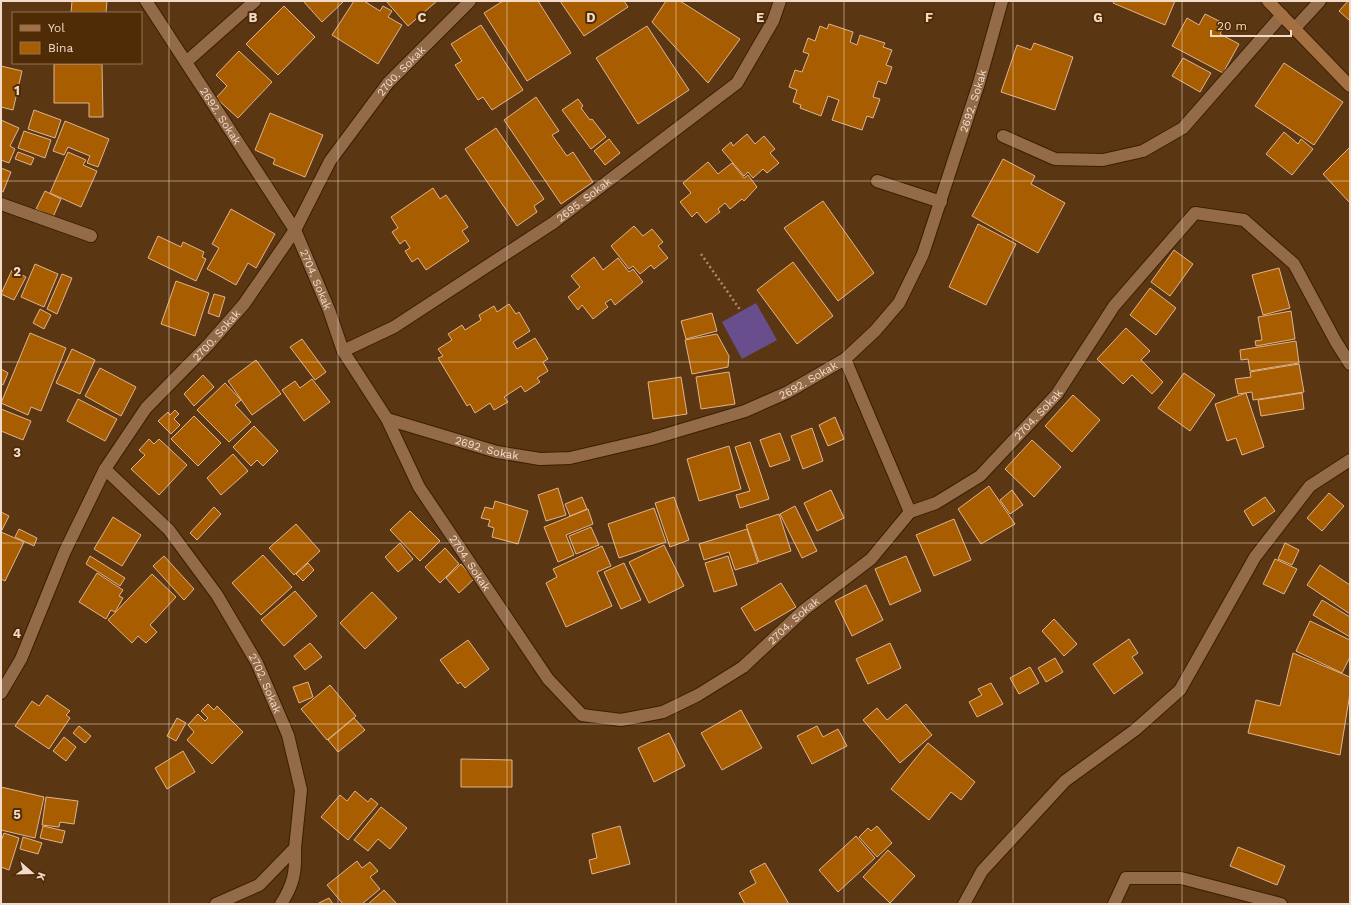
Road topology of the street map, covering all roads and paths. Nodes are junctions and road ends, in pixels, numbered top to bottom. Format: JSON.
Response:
{"nodes":[{"id":1,"x":146,"y":1,"type":"edge"},
{"id":2,"x":255,"y":1,"type":"edge"},
{"id":3,"x":470,"y":1,"type":"edge"},
{"id":4,"x":780,"y":1,"type":"edge"},
{"id":5,"x":1002,"y":1,"type":"edge"},
{"id":6,"x":1268,"y":1,"type":"edge"},
{"id":7,"x":1320,"y":1,"type":"edge"},
{"id":8,"x":1282,"y":15,"type":"junction"},
{"id":9,"x":1295,"y":28,"type":"junction"},
{"id":10,"x":186,"y":62,"type":"junction"},
{"id":11,"x":1350,"y":86,"type":"edge"},
{"id":12,"x":1003,"y":136,"type":"dead end"},
{"id":13,"x":877,"y":181,"type":"dead end"},
{"id":14,"x":941,"y":202,"type":"junction"},
{"id":15,"x":1,"y":204,"type":"edge"},
{"id":16,"x":295,"y":230,"type":"junction"},
{"id":17,"x":91,"y":236,"type":"dead end"},
{"id":18,"x":701,"y":254,"type":"dead end"},
{"id":19,"x":741,"y":311,"type":"dead end"},
{"id":20,"x":343,"y":351,"type":"junction"},
{"id":21,"x":845,"y":359,"type":"junction"},
{"id":22,"x":1350,"y":364,"type":"edge"},
{"id":23,"x":387,"y":419,"type":"junction"},
{"id":24,"x":1350,"y":460,"type":"edge"},
{"id":25,"x":105,"y":469,"type":"junction"},
{"id":26,"x":910,"y":512,"type":"junction"},
{"id":27,"x":1,"y":693,"type":"edge"},
{"id":28,"x":295,"y":848,"type":"junction"},
{"id":29,"x":216,"y":904,"type":"edge"},
{"id":30,"x":281,"y":904,"type":"edge"},
{"id":31,"x":964,"y":904,"type":"edge"},
{"id":32,"x":1114,"y":904,"type":"edge"},
{"id":33,"x":1281,"y":904,"type":"edge"}],
"edges":[{"from":1,"to":10,"type":"street","name":"2692. Sokak"},
{"from":2,"to":10,"type":"street"},
{"from":3,"to":16,"type":"street","name":"2700. Sokak"},
{"from":4,"to":20,"type":"street","name":"2695. Sokak"},
{"from":5,"to":14,"type":"street","name":"2692. Sokak"},
{"from":6,"to":8,"type":"main road"},
{"from":7,"to":9,"type":"street"},
{"from":8,"to":9,"type":"main road"},
{"from":8,"to":12,"type":"street"},
{"from":9,"to":11,"type":"main road"},
{"from":10,"to":16,"type":"street","name":"2692. Sokak"},
{"from":13,"to":14,"type":"street"},
{"from":14,"to":21,"type":"street","name":"2692. Sokak"},
{"from":15,"to":17,"type":"street"},
{"from":16,"to":20,"type":"street","name":"2704. Sokak"},
{"from":16,"to":25,"type":"street","name":"2700. Sokak"},
{"from":18,"to":19,"type":"path"},
{"from":20,"to":23,"type":"street","name":"2704. Sokak"},
{"from":21,"to":23,"type":"street","name":"2692. Sokak"},
{"from":21,"to":26,"type":"street"},
{"from":22,"to":26,"type":"street","name":"2704. Sokak"},
{"from":23,"to":26,"type":"street","name":"2704. Sokak"},
{"from":24,"to":31,"type":"street"},
{"from":25,"to":27,"type":"street","name":"2700. Sokak"},
{"from":25,"to":28,"type":"street","name":"2702. Sokak"},
{"from":28,"to":29,"type":"street"},
{"from":28,"to":30,"type":"street","name":"2702. Sokak"},
{"from":32,"to":33,"type":"street"}]}
